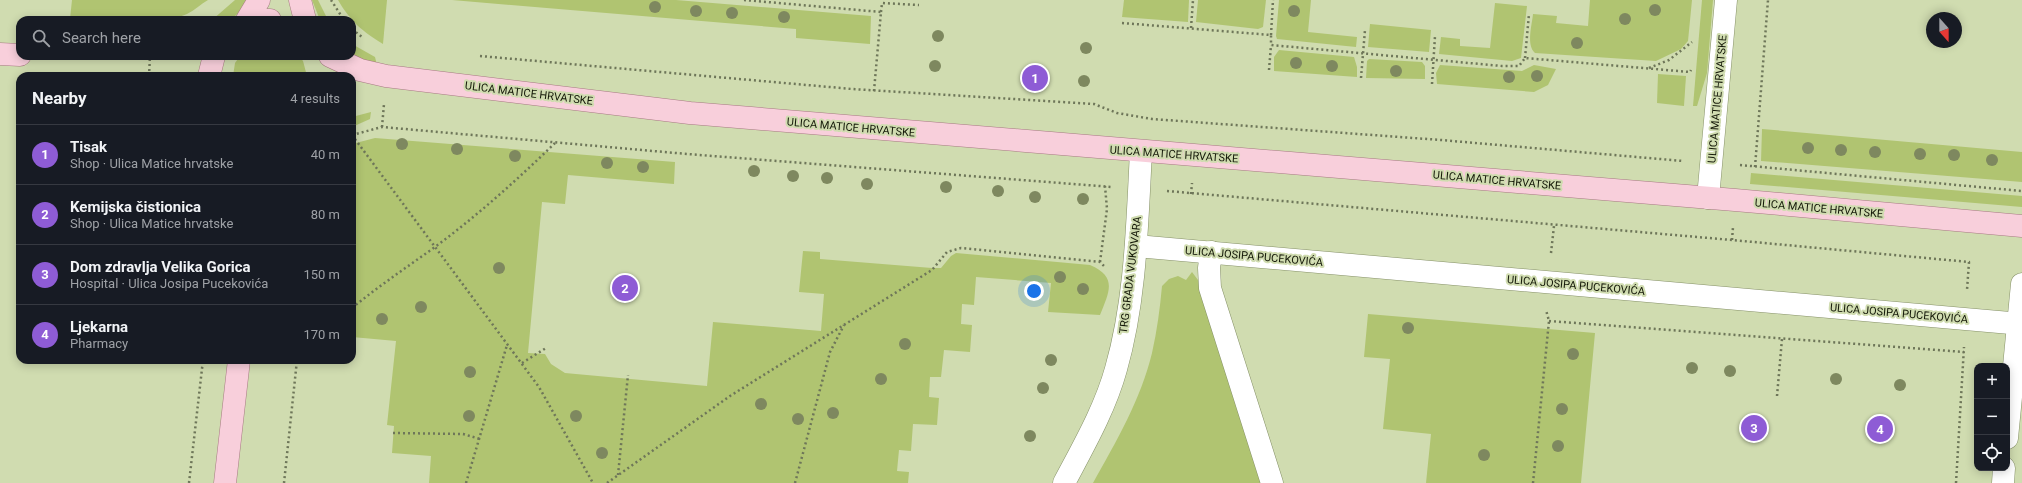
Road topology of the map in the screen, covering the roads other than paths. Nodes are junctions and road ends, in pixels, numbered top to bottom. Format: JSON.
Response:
{"nodes":[{"id":1,"x":259,"y":0,"type":"edge"},
{"id":2,"x":300,"y":0,"type":"edge"},
{"id":3,"x":1726,"y":0,"type":"edge"},
{"id":4,"x":249,"y":16,"type":"edge"},
{"id":5,"x":304,"y":16,"type":"edge"},
{"id":6,"x":0,"y":54,"type":"edge"},
{"id":7,"x":16,"y":55,"type":"edge"},
{"id":8,"x":213,"y":60,"type":"edge"},
{"id":9,"x":326,"y":60,"type":"edge"},
{"id":10,"x":339,"y":60,"type":"edge"},
{"id":11,"x":210,"y":72,"type":"edge"},
{"id":12,"x":329,"y":72,"type":"edge"},
{"id":13,"x":1141,"y":152,"type":"junction"},
{"id":14,"x":1708,"y":198,"type":"junction"},
{"id":15,"x":2022,"y":226,"type":"edge"},
{"id":16,"x":1136,"y":246,"type":"junction"},
{"id":17,"x":1211,"y":252,"type":"junction"},
{"id":18,"x":2022,"y":284,"type":"edge"},
{"id":19,"x":2019,"y":324,"type":"edge"},
{"id":20,"x":238,"y":364,"type":"edge"},
{"id":21,"x":2007,"y":435,"type":"edge"},
{"id":22,"x":2004,"y":471,"type":"edge"},
{"id":23,"x":225,"y":483,"type":"edge"},
{"id":24,"x":1064,"y":483,"type":"edge"},
{"id":25,"x":1272,"y":483,"type":"edge"},
{"id":26,"x":2003,"y":483,"type":"edge"}],
"edges":[{"from":1,"to":4,"type":"main road"},
{"from":2,"to":5,"type":"main road"},
{"from":3,"to":14,"type":"street","name":"ULICA MATICE HRVATSKE"},
{"from":6,"to":7,"type":"main road"},
{"from":8,"to":11,"type":"main road"},
{"from":9,"to":12,"type":"main road"},
{"from":10,"to":13,"type":"main road","name":"ULICA MATICE HRVATSKE"},
{"from":13,"to":14,"type":"main road","name":"ULICA MATICE HRVATSKE"},
{"from":13,"to":16,"type":"street","name":"TRG GRADA VUKOVARA"},
{"from":14,"to":15,"type":"main road","name":"ULICA MATICE HRVATSKE"},
{"from":16,"to":17,"type":"street","name":"ULICA JOSIPA PUCEKOVIĆA"},
{"from":16,"to":24,"type":"street","name":"TRG GRADA VUKOVARA"},
{"from":17,"to":19,"type":"street","name":"ULICA JOSIPA PUCEKOVIĆA"},
{"from":17,"to":25,"type":"street"},
{"from":18,"to":19,"type":"street"},
{"from":19,"to":21,"type":"street"},
{"from":20,"to":23,"type":"main road"},
{"from":22,"to":26,"type":"street"}]}
